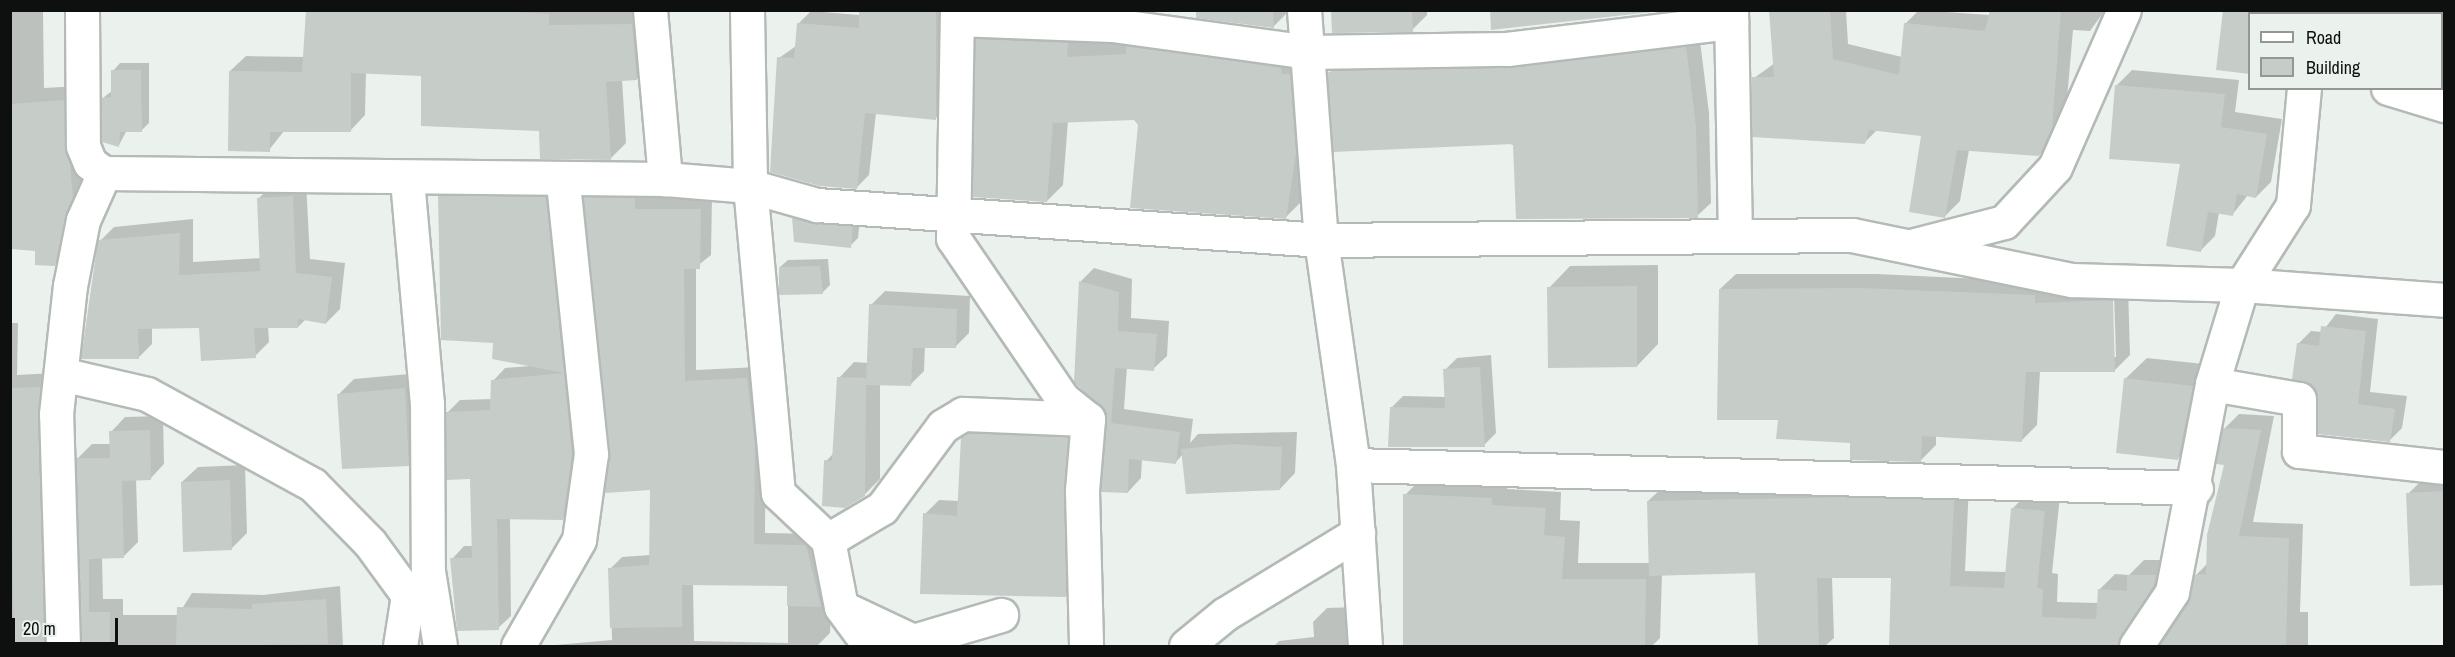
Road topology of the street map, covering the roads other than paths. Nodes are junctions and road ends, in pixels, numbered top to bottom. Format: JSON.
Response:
{"nodes":[{"id":1,"x":82,"y":10,"type":"edge"},
{"id":2,"x":650,"y":10,"type":"edge"},
{"id":3,"x":747,"y":10,"type":"edge"},
{"id":4,"x":1304,"y":10,"type":"edge"},
{"id":5,"x":2124,"y":10,"type":"edge"},
{"id":6,"x":957,"y":14,"type":"edge"},
{"id":7,"x":1731,"y":16,"type":"edge"},
{"id":8,"x":1308,"y":52,"type":"junction"},
{"id":9,"x":2304,"y":90,"type":"edge"},
{"id":10,"x":2395,"y":90,"type":"edge"},
{"id":11,"x":2445,"y":105,"type":"edge"},
{"id":12,"x":104,"y":173,"type":"junction"},
{"id":13,"x":665,"y":179,"type":"junction"},
{"id":14,"x":407,"y":180,"type":"junction"},
{"id":15,"x":563,"y":182,"type":"junction"},
{"id":16,"x":750,"y":186,"type":"junction"},
{"id":17,"x":951,"y":215,"type":"junction"},
{"id":18,"x":1735,"y":234,"type":"junction"},
{"id":19,"x":1321,"y":240,"type":"junction"},
{"id":20,"x":1908,"y":247,"type":"junction"},
{"id":21,"x":2242,"y":285,"type":"junction"},
{"id":22,"x":2445,"y":300,"type":"edge"},
{"id":23,"x":61,"y":374,"type":"junction"},
{"id":24,"x":2212,"y":384,"type":"junction"},
{"id":25,"x":1088,"y":419,"type":"junction"},
{"id":26,"x":1353,"y":465,"type":"junction"},
{"id":27,"x":2445,"y":467,"type":"edge"},
{"id":28,"x":2196,"y":488,"type":"junction"},
{"id":29,"x":1358,"y":533,"type":"junction"},
{"id":30,"x":828,"y":540,"type":"junction"},
{"id":31,"x":841,"y":607,"type":"junction"},
{"id":32,"x":1001,"y":615,"type":"dead end"},
{"id":33,"x":63,"y":646,"type":"edge"},
{"id":34,"x":400,"y":646,"type":"edge"},
{"id":35,"x":440,"y":646,"type":"edge"},
{"id":36,"x":518,"y":646,"type":"edge"},
{"id":37,"x":870,"y":646,"type":"edge"},
{"id":38,"x":1086,"y":646,"type":"edge"},
{"id":39,"x":1186,"y":646,"type":"edge"},
{"id":40,"x":1365,"y":646,"type":"edge"},
{"id":41,"x":2136,"y":646,"type":"edge"}],
"edges":[{"from":1,"to":12,"type":"street"},
{"from":2,"to":13,"type":"street"},
{"from":3,"to":16,"type":"street"},
{"from":4,"to":8,"type":"street"},
{"from":5,"to":20,"type":"street"},
{"from":6,"to":8,"type":"street"},
{"from":6,"to":17,"type":"street"},
{"from":7,"to":8,"type":"street"},
{"from":7,"to":18,"type":"street"},
{"from":8,"to":19,"type":"street"},
{"from":9,"to":21,"type":"street"},
{"from":10,"to":11,"type":"street"},
{"from":12,"to":14,"type":"street"},
{"from":12,"to":23,"type":"street"},
{"from":13,"to":15,"type":"street"},
{"from":13,"to":16,"type":"street"},
{"from":14,"to":15,"type":"street"},
{"from":14,"to":35,"type":"street"},
{"from":15,"to":36,"type":"street"},
{"from":16,"to":17,"type":"street"},
{"from":16,"to":30,"type":"street"},
{"from":17,"to":19,"type":"street"},
{"from":17,"to":25,"type":"street"},
{"from":18,"to":19,"type":"street"},
{"from":18,"to":20,"type":"street"},
{"from":19,"to":26,"type":"street"},
{"from":20,"to":21,"type":"street"},
{"from":21,"to":22,"type":"street"},
{"from":21,"to":24,"type":"street"},
{"from":23,"to":33,"type":"street"},
{"from":23,"to":34,"type":"street"},
{"from":24,"to":27,"type":"street"},
{"from":24,"to":28,"type":"street"},
{"from":25,"to":30,"type":"street"},
{"from":25,"to":38,"type":"street"},
{"from":26,"to":28,"type":"street"},
{"from":26,"to":29,"type":"street"},
{"from":28,"to":41,"type":"street"},
{"from":29,"to":39,"type":"street"},
{"from":29,"to":40,"type":"street"},
{"from":30,"to":31,"type":"street"},
{"from":31,"to":32,"type":"street"},
{"from":31,"to":37,"type":"street"}]}
